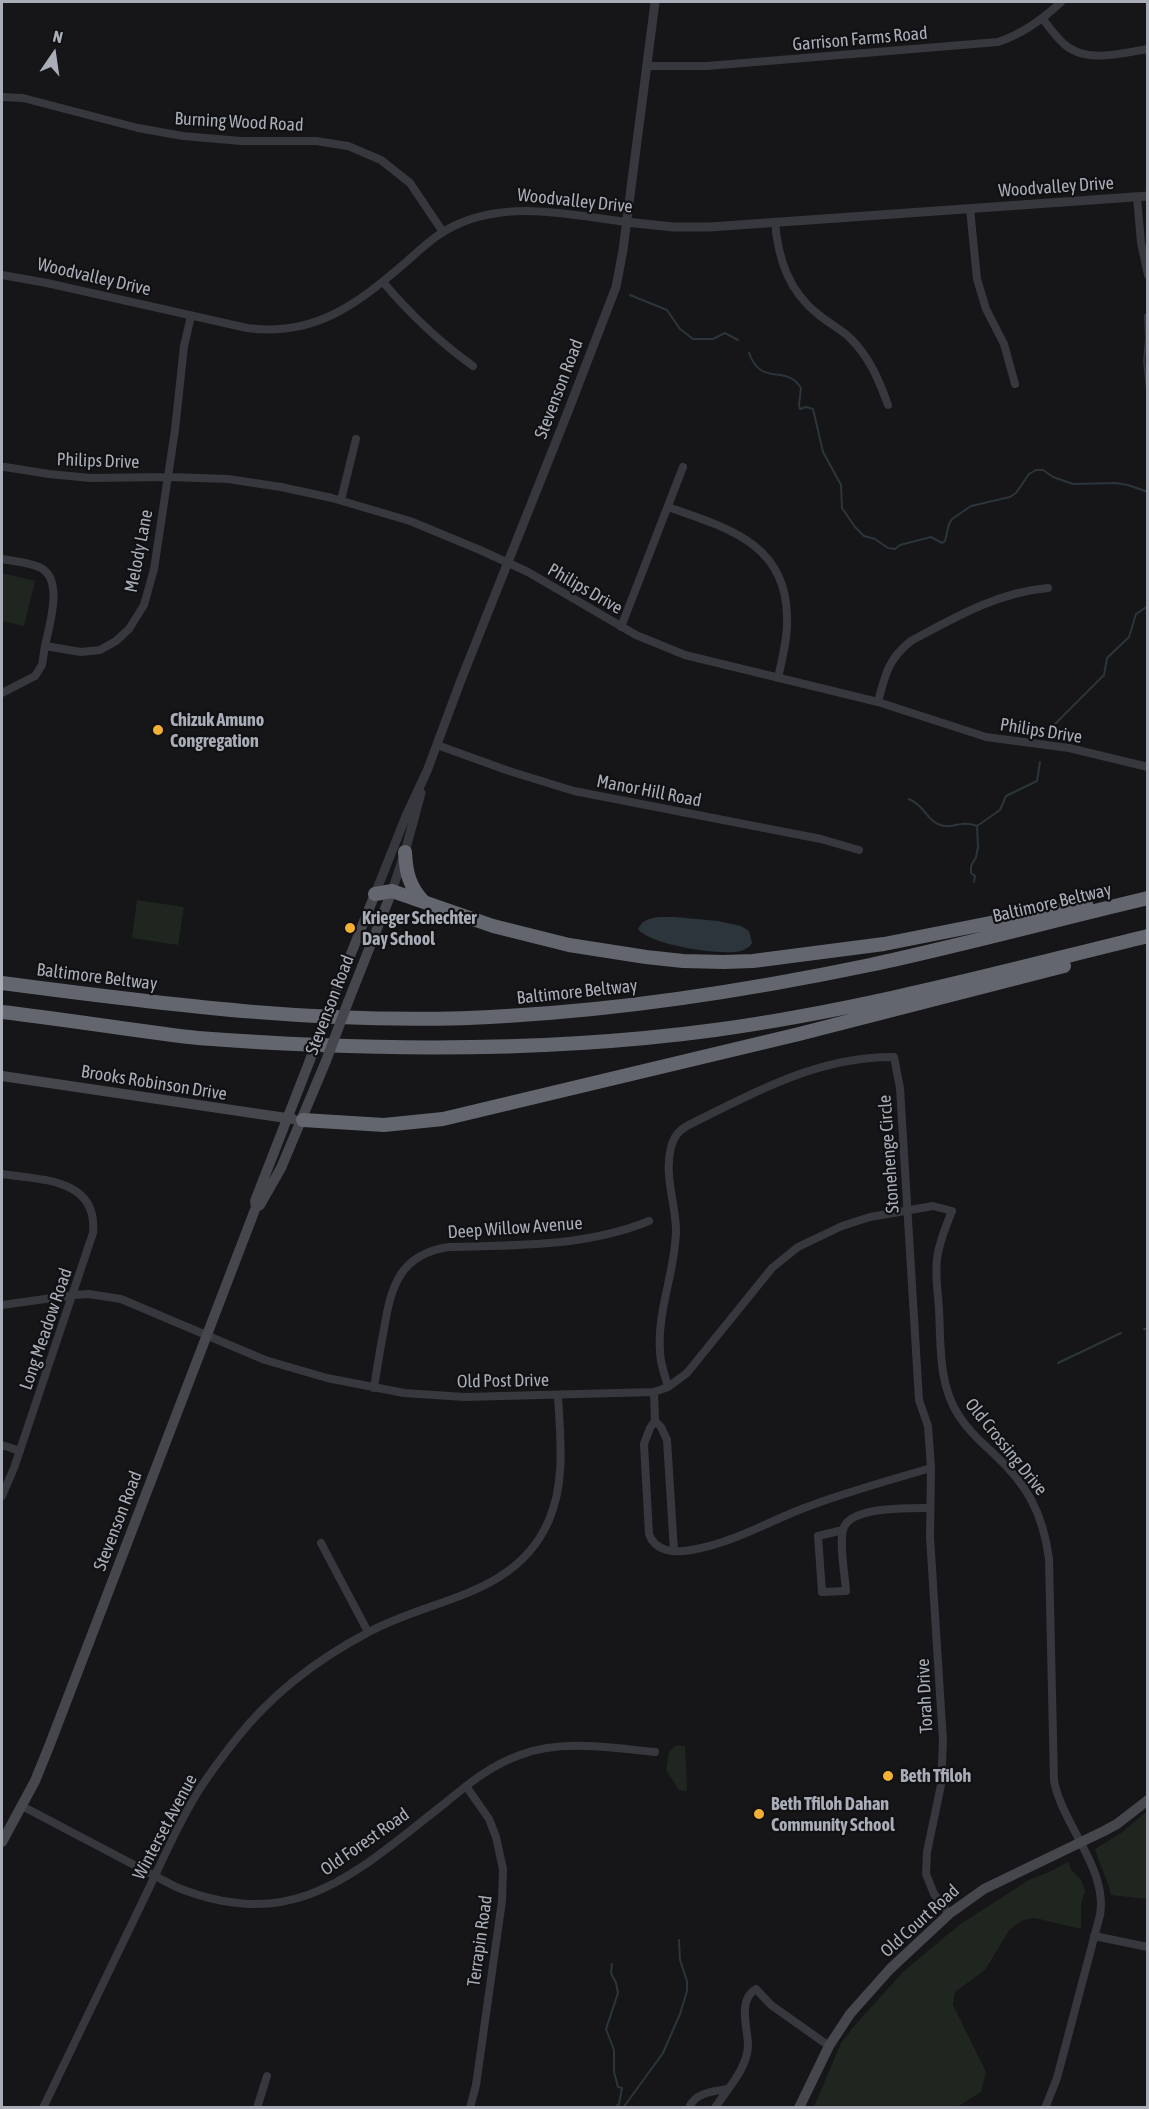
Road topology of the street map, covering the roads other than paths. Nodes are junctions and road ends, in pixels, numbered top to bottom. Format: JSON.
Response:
{"nodes":[{"id":1,"x":655,"y":2,"type":"edge"},
{"id":2,"x":1061,"y":2,"type":"edge"},
{"id":3,"x":1042,"y":18,"type":"junction"},
{"id":4,"x":1148,"y":49,"type":"edge"},
{"id":5,"x":648,"y":66,"type":"junction"},
{"id":6,"x":2,"y":97,"type":"edge"},
{"id":7,"x":1142,"y":197,"type":"edge"},
{"id":8,"x":970,"y":209,"type":"junction"},
{"id":9,"x":626,"y":222,"type":"junction"},
{"id":10,"x":775,"y":222,"type":"junction"},
{"id":11,"x":443,"y":232,"type":"junction"},
{"id":12,"x":2,"y":275,"type":"edge"},
{"id":13,"x":1148,"y":275,"type":"edge"},
{"id":14,"x":383,"y":282,"type":"junction"},
{"id":15,"x":191,"y":316,"type":"junction"},
{"id":16,"x":472,"y":366,"type":"dead end"},
{"id":17,"x":1015,"y":384,"type":"dead end"},
{"id":18,"x":888,"y":405,"type":"dead end"},
{"id":19,"x":356,"y":439,"type":"dead end"},
{"id":20,"x":5,"y":467,"type":"dead end"},
{"id":21,"x":683,"y":467,"type":"dead end"},
{"id":22,"x":168,"y":477,"type":"junction"},
{"id":23,"x":341,"y":500,"type":"junction"},
{"id":24,"x":668,"y":507,"type":"junction"},
{"id":25,"x":2,"y":559,"type":"edge"},
{"id":26,"x":509,"y":563,"type":"junction"},
{"id":27,"x":1048,"y":588,"type":"dead end"},
{"id":28,"x":621,"y":627,"type":"junction"},
{"id":29,"x":45,"y":646,"type":"junction"},
{"id":30,"x":778,"y":678,"type":"junction"},
{"id":31,"x":2,"y":693,"type":"edge"},
{"id":32,"x":878,"y":702,"type":"junction"},
{"id":33,"x":437,"y":745,"type":"junction"},
{"id":34,"x":1148,"y":767,"type":"edge"},
{"id":35,"x":427,"y":771,"type":"junction"},
{"id":36,"x":860,"y":850,"type":"dead end"},
{"id":37,"x":405,"y":852,"type":"junction"},
{"id":38,"x":392,"y":891,"type":"junction"},
{"id":39,"x":375,"y":894,"type":"junction"},
{"id":40,"x":1148,"y":896,"type":"edge"},
{"id":41,"x":424,"y":903,"type":"junction"},
{"id":42,"x":1148,"y":936,"type":"edge"},
{"id":43,"x":1148,"y":944,"type":"edge"},
{"id":44,"x":2,"y":983,"type":"edge"},
{"id":45,"x":2,"y":1012,"type":"edge"},
{"id":46,"x":2,"y":1076,"type":"edge"},
{"id":47,"x":287,"y":1119,"type":"junction"},
{"id":48,"x":303,"y":1120,"type":"junction"},
{"id":49,"x":2,"y":1174,"type":"edge"},
{"id":50,"x":256,"y":1207,"type":"junction"},
{"id":51,"x":908,"y":1210,"type":"junction"},
{"id":52,"x":952,"y":1211,"type":"joint"},
{"id":53,"x":649,"y":1221,"type":"dead end"},
{"id":54,"x":74,"y":1295,"type":"junction"},
{"id":55,"x":2,"y":1305,"type":"edge"},
{"id":56,"x":207,"y":1336,"type":"junction"},
{"id":57,"x":668,"y":1387,"type":"junction"},
{"id":58,"x":374,"y":1388,"type":"junction"},
{"id":59,"x":654,"y":1392,"type":"junction"},
{"id":60,"x":558,"y":1395,"type":"junction"},
{"id":61,"x":655,"y":1421,"type":"junction"},
{"id":62,"x":2,"y":1445,"type":"edge"},
{"id":63,"x":20,"y":1451,"type":"junction"},
{"id":64,"x":931,"y":1467,"type":"junction"},
{"id":65,"x":2,"y":1496,"type":"edge"},
{"id":66,"x":930,"y":1508,"type":"junction"},
{"id":67,"x":843,"y":1530,"type":"junction"},
{"id":68,"x":321,"y":1543,"type":"dead end"},
{"id":69,"x":674,"y":1551,"type":"junction"},
{"id":70,"x":368,"y":1632,"type":"junction"},
{"id":71,"x":655,"y":1752,"type":"dead end"},
{"id":72,"x":466,"y":1786,"type":"junction"},
{"id":73,"x":1148,"y":1800,"type":"edge"},
{"id":74,"x":22,"y":1806,"type":"junction"},
{"id":75,"x":2,"y":1842,"type":"edge"},
{"id":76,"x":1080,"y":1843,"type":"junction"},
{"id":77,"x":156,"y":1876,"type":"junction"},
{"id":78,"x":949,"y":1914,"type":"junction"},
{"id":79,"x":1094,"y":1936,"type":"junction"},
{"id":80,"x":1148,"y":1947,"type":"edge"},
{"id":81,"x":829,"y":2046,"type":"junction"},
{"id":82,"x":267,"y":2076,"type":"dead end"},
{"id":83,"x":727,"y":2089,"type":"junction"},
{"id":84,"x":43,"y":2108,"type":"edge"},
{"id":85,"x":257,"y":2108,"type":"edge"},
{"id":86,"x":470,"y":2108,"type":"edge"},
{"id":87,"x":689,"y":2108,"type":"edge"},
{"id":88,"x":715,"y":2108,"type":"edge"},
{"id":89,"x":799,"y":2108,"type":"edge"},
{"id":90,"x":1045,"y":2108,"type":"edge"}],
"edges":[{"from":1,"to":5,"type":"street","name":"Stevenson Road"},
{"from":2,"to":3,"type":"street","name":"Garrison Farms Road"},
{"from":3,"to":4,"type":"street"},
{"from":3,"to":5,"type":"street","name":"Garrison Farms Road"},
{"from":5,"to":9,"type":"street","name":"Stevenson Road"},
{"from":6,"to":11,"type":"street","name":"Burning Wood Road"},
{"from":7,"to":8,"type":"street","name":"Woodvalley Drive"},
{"from":7,"to":13,"type":"street"},
{"from":8,"to":10,"type":"street","name":"Woodvalley Drive"},
{"from":8,"to":17,"type":"street"},
{"from":9,"to":10,"type":"street","name":"Woodvalley Drive"},
{"from":9,"to":11,"type":"street","name":"Woodvalley Drive"},
{"from":9,"to":26,"type":"street","name":"Stevenson Road"},
{"from":10,"to":18,"type":"street"},
{"from":11,"to":14,"type":"street","name":"Woodvalley Drive"},
{"from":12,"to":15,"type":"street","name":"Woodvalley Drive"},
{"from":14,"to":15,"type":"street","name":"Woodvalley Drive"},
{"from":14,"to":16,"type":"street"},
{"from":15,"to":22,"type":"street","name":"Melody Lane"},
{"from":19,"to":23,"type":"street"},
{"from":20,"to":22,"type":"street","name":"Philips Drive"},
{"from":21,"to":24,"type":"street"},
{"from":22,"to":23,"type":"street","name":"Philips Drive"},
{"from":22,"to":29,"type":"street","name":"Melody Lane"},
{"from":23,"to":26,"type":"street","name":"Philips Drive"},
{"from":24,"to":28,"type":"street"},
{"from":24,"to":30,"type":"street"},
{"from":25,"to":29,"type":"street"},
{"from":26,"to":28,"type":"street","name":"Philips Drive"},
{"from":26,"to":33,"type":"street","name":"Stevenson Road"},
{"from":27,"to":32,"type":"street"},
{"from":28,"to":30,"type":"street","name":"Philips Drive"},
{"from":29,"to":31,"type":"street"},
{"from":30,"to":32,"type":"street","name":"Philips Drive"},
{"from":32,"to":34,"type":"street","name":"Philips Drive"},
{"from":33,"to":35,"type":"street","name":"Stevenson Road"},
{"from":33,"to":36,"type":"street","name":"Manor Hill Road"},
{"from":35,"to":37,"type":"street","name":"Stevenson Road"},
{"from":35,"to":39,"type":"street","name":"Stevenson Road"},
{"from":37,"to":38,"type":"street","name":"Stevenson Road"},
{"from":37,"to":41,"type":"highway"},
{"from":38,"to":39,"type":"highway"},
{"from":38,"to":41,"type":"highway"},
{"from":38,"to":48,"type":"main road","name":"Stevenson Road","bridge":true},
{"from":39,"to":47,"type":"main road","name":"Stevenson Road","bridge":true},
{"from":40,"to":41,"type":"highway"},
{"from":40,"to":44,"type":"highway","name":"Baltimore Beltway"},
{"from":42,"to":45,"type":"highway"},
{"from":43,"to":48,"type":"highway"},
{"from":46,"to":47,"type":"main road","name":"Brooks Robinson Drive"},
{"from":47,"to":48,"type":"main road","name":"Brooks Robinson Drive"},
{"from":47,"to":50,"type":"main road","name":"Stevenson Road"},
{"from":48,"to":50,"type":"main road","name":"Stevenson Road"},
{"from":49,"to":54,"type":"street","name":"Long Meadow Road"},
{"from":50,"to":56,"type":"main road","name":"Stevenson Road"},
{"from":51,"to":52,"type":"street","name":"Old Post Drive"},
{"from":51,"to":57,"type":"street","name":"Old Post Drive"},
{"from":51,"to":57,"type":"street","name":"Stonehenge Circle"},
{"from":51,"to":64,"type":"street","name":"Stonehenge Circle"},
{"from":52,"to":76,"type":"street","name":"Old Crossing Drive"},
{"from":53,"to":58,"type":"street","name":"Deep Willow Avenue"},
{"from":54,"to":55,"type":"street","name":"Old Post Drive"},
{"from":54,"to":56,"type":"street","name":"Old Post Drive"},
{"from":54,"to":63,"type":"street","name":"Long Meadow Road"},
{"from":56,"to":58,"type":"street","name":"Old Post Drive"},
{"from":56,"to":74,"type":"main road","name":"Stevenson Road"},
{"from":57,"to":59,"type":"street","name":"Old Post Drive"},
{"from":58,"to":60,"type":"street","name":"Old Post Drive"},
{"from":59,"to":60,"type":"street","name":"Old Post Drive"},
{"from":59,"to":61,"type":"street"},
{"from":60,"to":70,"type":"street","name":"Winterset Avenue"},
{"from":61,"to":69,"type":"street"},
{"from":61,"to":69,"type":"street"},
{"from":62,"to":63,"type":"street"},
{"from":63,"to":65,"type":"street","name":"Long Meadow Road"},
{"from":64,"to":66,"type":"street","name":"Torah Drive"},
{"from":64,"to":69,"type":"street"},
{"from":66,"to":67,"type":"street"},
{"from":66,"to":78,"type":"street","name":"Torah Drive"},
{"from":67,"to":67,"type":"street"},
{"from":68,"to":70,"type":"street"},
{"from":70,"to":77,"type":"street","name":"Winterset Avenue"},
{"from":71,"to":72,"type":"street","name":"Old Forest Road"},
{"from":72,"to":77,"type":"street","name":"Old Forest Road"},
{"from":72,"to":86,"type":"street","name":"Terrapin Road"},
{"from":73,"to":76,"type":"main road","name":"Old Court Road"},
{"from":74,"to":75,"type":"main road","name":"Stevenson Road"},
{"from":74,"to":77,"type":"street","name":"Old Forest Road"},
{"from":76,"to":78,"type":"main road","name":"Old Court Road"},
{"from":76,"to":79,"type":"street","name":"Old Crossing Drive"},
{"from":77,"to":84,"type":"street","name":"Winterset Avenue"},
{"from":78,"to":81,"type":"main road","name":"Old Court Road"},
{"from":79,"to":80,"type":"street"},
{"from":79,"to":90,"type":"street","name":"Old Crossing Drive"},
{"from":81,"to":83,"type":"street"},
{"from":81,"to":89,"type":"main road","name":"Old Court Road"},
{"from":82,"to":85,"type":"street"},
{"from":83,"to":87,"type":"street"},
{"from":83,"to":88,"type":"street"}]}
